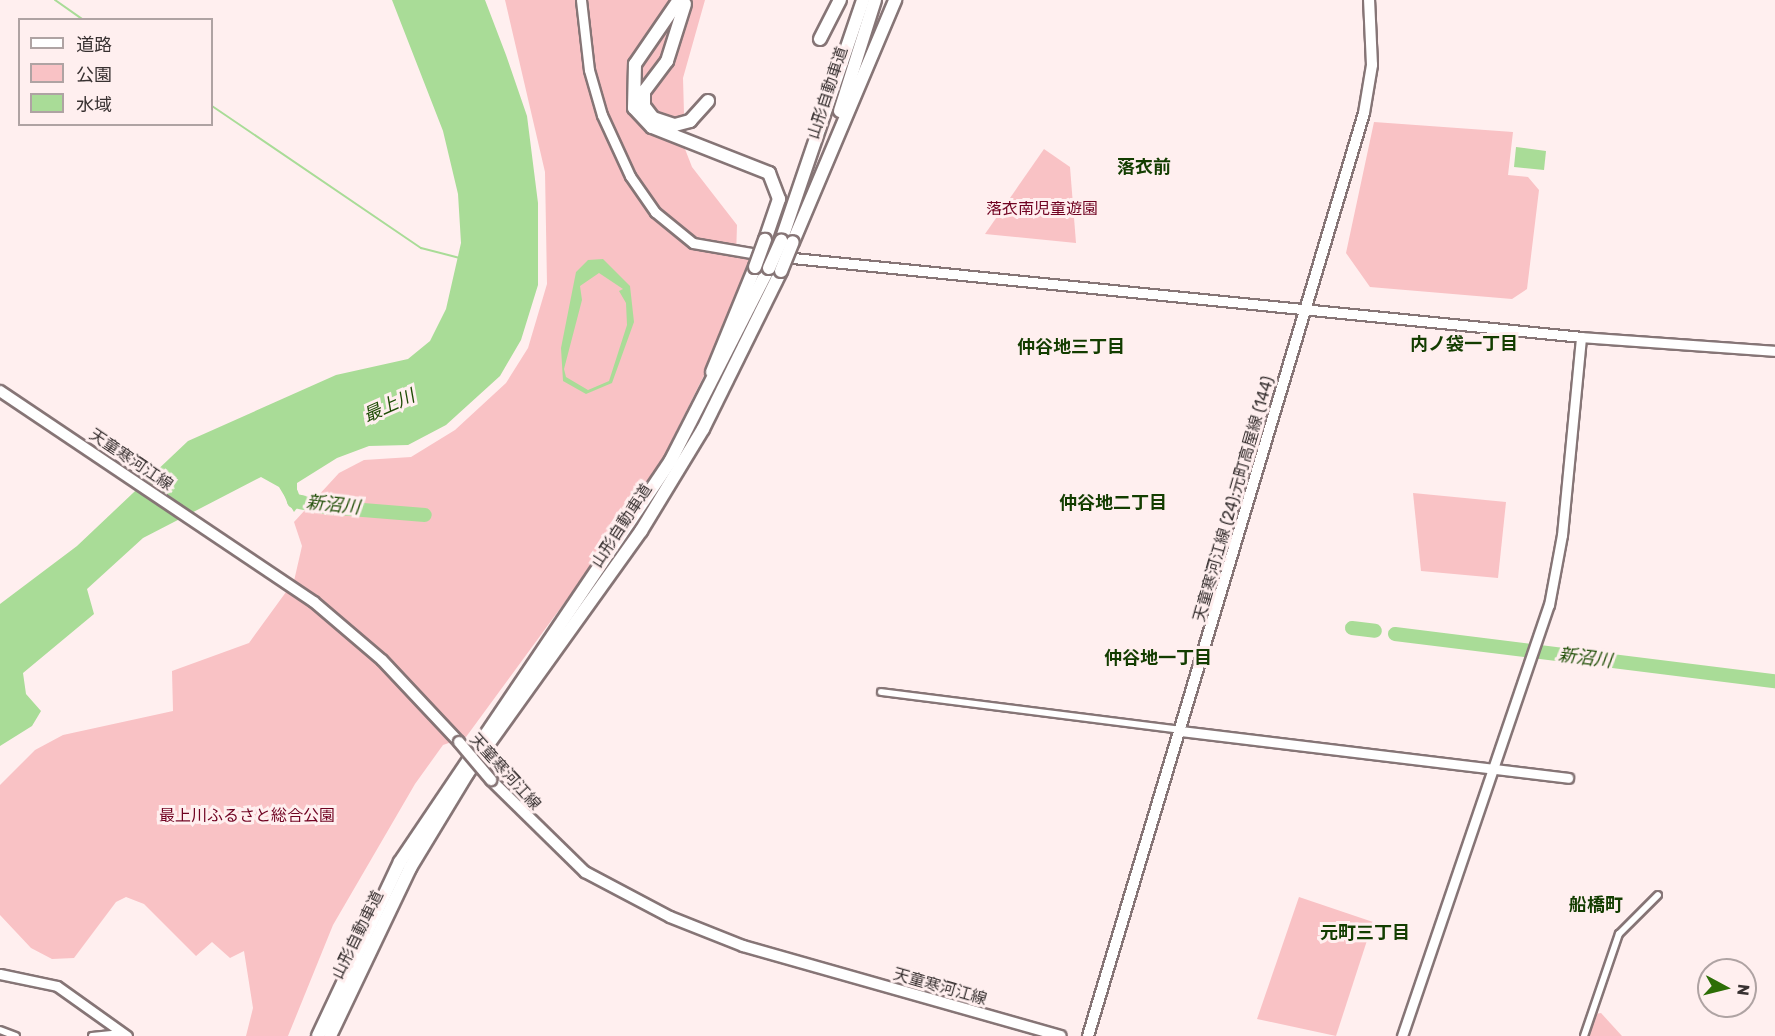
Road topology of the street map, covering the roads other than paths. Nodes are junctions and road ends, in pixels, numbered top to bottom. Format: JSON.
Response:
{"nodes":[{"id":1,"x":581,"y":0,"type":"edge"},
{"id":2,"x":679,"y":0,"type":"edge"},
{"id":3,"x":686,"y":0,"type":"edge"},
{"id":4,"x":840,"y":0,"type":"edge"},
{"id":5,"x":863,"y":0,"type":"edge"},
{"id":6,"x":875,"y":0,"type":"edge"},
{"id":7,"x":895,"y":0,"type":"edge"},
{"id":8,"x":1369,"y":0,"type":"edge"},
{"id":9,"x":820,"y":39,"type":"dead end"},
{"id":10,"x":708,"y":101,"type":"dead end"},
{"id":11,"x":787,"y":241,"type":"junction"},
{"id":12,"x":775,"y":269,"type":"junction"},
{"id":13,"x":1304,"y":310,"type":"junction"},
{"id":14,"x":1581,"y":338,"type":"junction"},
{"id":15,"x":1775,"y":351,"type":"edge"},
{"id":16,"x":0,"y":391,"type":"edge"},
{"id":17,"x":671,"y":460,"type":"junction"},
{"id":18,"x":622,"y":548,"type":"junction"},
{"id":19,"x":881,"y":692,"type":"dead end"},
{"id":20,"x":1181,"y":730,"type":"junction"},
{"id":21,"x":1493,"y":769,"type":"junction"},
{"id":22,"x":1568,"y":778,"type":"dead end"},
{"id":23,"x":1658,"y":895,"type":"dead end"},
{"id":24,"x":0,"y":974,"type":"edge"},
{"id":25,"x":0,"y":1030,"type":"edge"},
{"id":26,"x":123,"y":1034,"type":"edge"},
{"id":27,"x":16,"y":1036,"type":"edge"},
{"id":28,"x":92,"y":1036,"type":"edge"},
{"id":29,"x":318,"y":1036,"type":"edge"},
{"id":30,"x":330,"y":1036,"type":"edge"},
{"id":31,"x":1061,"y":1036,"type":"edge"},
{"id":32,"x":1088,"y":1036,"type":"edge"},
{"id":33,"x":1402,"y":1036,"type":"edge"},
{"id":34,"x":1584,"y":1036,"type":"edge"}],
"edges":[{"from":1,"to":13,"type":"street"},
{"from":2,"to":17,"type":"highway","bridge":true},
{"from":3,"to":10,"type":"highway"},
{"from":4,"to":9,"type":"highway"},
{"from":5,"to":11,"type":"highway","name":"山形自動車道"},
{"from":6,"to":11,"type":"highway","name":"山形自動車道"},
{"from":7,"to":11,"type":"highway"},
{"from":8,"to":13,"type":"main road","name":"天童寒河江線 (24);元町高屋線 (144)"},
{"from":11,"to":12,"type":"highway","name":"山形自動車道","bridge":true},
{"from":12,"to":17,"type":"highway","name":"山形自動車道"},
{"from":12,"to":18,"type":"highway","name":"山形自動車道"},
{"from":13,"to":14,"type":"street"},
{"from":13,"to":20,"type":"main road","name":"天童寒河江線 (24);元町高屋線 (144)"},
{"from":14,"to":15,"type":"street"},
{"from":14,"to":21,"type":"street"},
{"from":16,"to":31,"type":"main road","name":"天童寒河江線","bridge":true},
{"from":17,"to":18,"type":"highway","name":"山形自動車道"},
{"from":18,"to":29,"type":"highway","name":"山形自動車道"},
{"from":18,"to":30,"type":"highway","name":"山形自動車道"},
{"from":19,"to":20,"type":"street"},
{"from":20,"to":21,"type":"street"},
{"from":20,"to":32,"type":"main road","name":"天童寒河江線 (24);元町高屋線 (144)"},
{"from":21,"to":22,"type":"street"},
{"from":21,"to":33,"type":"street"},
{"from":23,"to":34,"type":"street"},
{"from":24,"to":26,"type":"street"},
{"from":25,"to":27,"type":"street"},
{"from":26,"to":28,"type":"street"}]}
